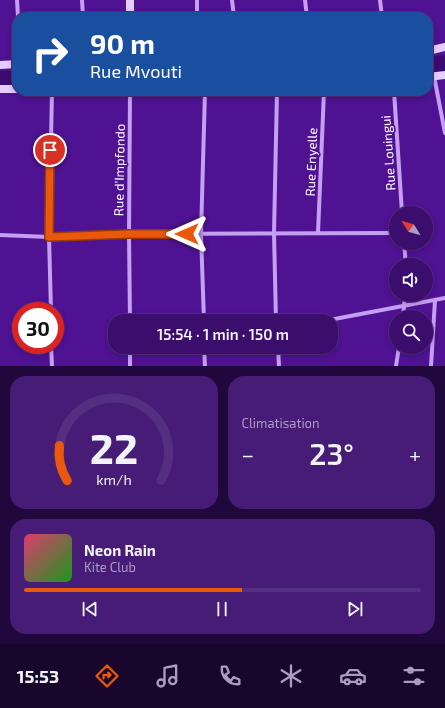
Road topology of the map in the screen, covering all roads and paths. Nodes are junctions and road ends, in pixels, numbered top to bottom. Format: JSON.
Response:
{"nodes":[{"id":1,"x":16,"y":0,"type":"edge"},
{"id":2,"x":82,"y":0,"type":"edge"},
{"id":3,"x":130,"y":0,"type":"edge"},
{"id":4,"x":197,"y":0,"type":"edge"},
{"id":5,"x":232,"y":0,"type":"edge"},
{"id":6,"x":305,"y":0,"type":"edge"},
{"id":7,"x":380,"y":0,"type":"edge"},
{"id":8,"x":17,"y":12,"type":"edge"},
{"id":9,"x":83,"y":12,"type":"edge"},
{"id":10,"x":130,"y":12,"type":"edge"},
{"id":11,"x":197,"y":12,"type":"edge"},
{"id":12,"x":233,"y":12,"type":"edge"},
{"id":13,"x":306,"y":12,"type":"edge"},
{"id":14,"x":381,"y":12,"type":"edge"},
{"id":15,"x":445,"y":47,"type":"edge"},
{"id":16,"x":433,"y":50,"type":"edge"},
{"id":17,"x":12,"y":64,"type":"edge"},
{"id":18,"x":0,"y":65,"type":"edge"},
{"id":19,"x":445,"y":75,"type":"edge"},
{"id":20,"x":433,"y":77,"type":"edge"},
{"id":21,"x":433,"y":85,"type":"edge"},
{"id":22,"x":0,"y":89,"type":"edge"},
{"id":23,"x":12,"y":89,"type":"edge"},
{"id":24,"x":52,"y":96,"type":"edge"},
{"id":25,"x":130,"y":96,"type":"edge"},
{"id":26,"x":205,"y":96,"type":"edge"},
{"id":27,"x":277,"y":96,"type":"edge"},
{"id":28,"x":324,"y":96,"type":"edge"},
{"id":29,"x":394,"y":96,"type":"edge"},
{"id":30,"x":445,"y":133,"type":"edge"},
{"id":31,"x":402,"y":206,"type":"edge"},
{"id":32,"x":274,"y":233,"type":"junction"},
{"id":33,"x":318,"y":233,"type":"junction"},
{"id":34,"x":389,"y":233,"type":"edge"},
{"id":35,"x":129,"y":234,"type":"junction"},
{"id":36,"x":202,"y":234,"type":"junction"},
{"id":37,"x":0,"y":235,"type":"edge"},
{"id":38,"x":49,"y":237,"type":"junction"},
{"id":39,"x":445,"y":298,"type":"edge"},
{"id":40,"x":435,"y":300,"type":"junction"},
{"id":41,"x":51,"y":302,"type":"edge"},
{"id":42,"x":405,"y":302,"type":"edge"},
{"id":43,"x":405,"y":306,"type":"junction"},
{"id":44,"x":404,"y":310,"type":"edge"},
{"id":45,"x":130,"y":314,"type":"edge"},
{"id":46,"x":204,"y":314,"type":"edge"},
{"id":47,"x":276,"y":314,"type":"edge"},
{"id":48,"x":338,"y":318,"type":"edge"},
{"id":49,"x":51,"y":354,"type":"edge"},
{"id":50,"x":130,"y":354,"type":"edge"},
{"id":51,"x":204,"y":354,"type":"edge"},
{"id":52,"x":278,"y":354,"type":"edge"},
{"id":53,"x":398,"y":354,"type":"edge"},
{"id":54,"x":52,"y":366,"type":"edge"},
{"id":55,"x":130,"y":366,"type":"edge"},
{"id":56,"x":205,"y":366,"type":"edge"},
{"id":57,"x":279,"y":366,"type":"edge"},
{"id":58,"x":396,"y":366,"type":"edge"},
{"id":59,"x":431,"y":366,"type":"edge"}],
"edges":[{"from":1,"to":8,"type":"street"},
{"from":2,"to":9,"type":"street"},
{"from":3,"to":10,"type":"main road"},
{"from":4,"to":11,"type":"street"},
{"from":5,"to":12,"type":"street"},
{"from":6,"to":13,"type":"street"},
{"from":7,"to":14,"type":"street"},
{"from":15,"to":16,"type":"main road"},
{"from":17,"to":18,"type":"main road"},
{"from":19,"to":20,"type":"main road"},
{"from":21,"to":30,"type":"street"},
{"from":22,"to":23,"type":"main road"},
{"from":24,"to":38,"type":"street"},
{"from":25,"to":35,"type":"street","name":"Rue d'Impfondo"},
{"from":26,"to":36,"type":"street"},
{"from":27,"to":32,"type":"street"},
{"from":28,"to":33,"type":"street","name":"Rue Enyelle"},
{"from":29,"to":31,"type":"street","name":"Rue Louingui"},
{"from":32,"to":33,"type":"street"},
{"from":32,"to":36,"type":"street"},
{"from":32,"to":47,"type":"street"},
{"from":33,"to":34,"type":"street"},
{"from":35,"to":36,"type":"street"},
{"from":35,"to":38,"type":"street"},
{"from":35,"to":45,"type":"street","name":"Rue d'Impfondo"},
{"from":36,"to":46,"type":"street"},
{"from":37,"to":38,"type":"street"},
{"from":38,"to":41,"type":"street"},
{"from":39,"to":40,"type":"street"},
{"from":40,"to":43,"type":"street"},
{"from":40,"to":59,"type":"street"},
{"from":42,"to":43,"type":"street"},
{"from":43,"to":44,"type":"street"},
{"from":43,"to":48,"type":"street"},
{"from":49,"to":54,"type":"street"},
{"from":50,"to":55,"type":"street"},
{"from":51,"to":56,"type":"street"},
{"from":52,"to":57,"type":"street"},
{"from":53,"to":58,"type":"street"}]}
